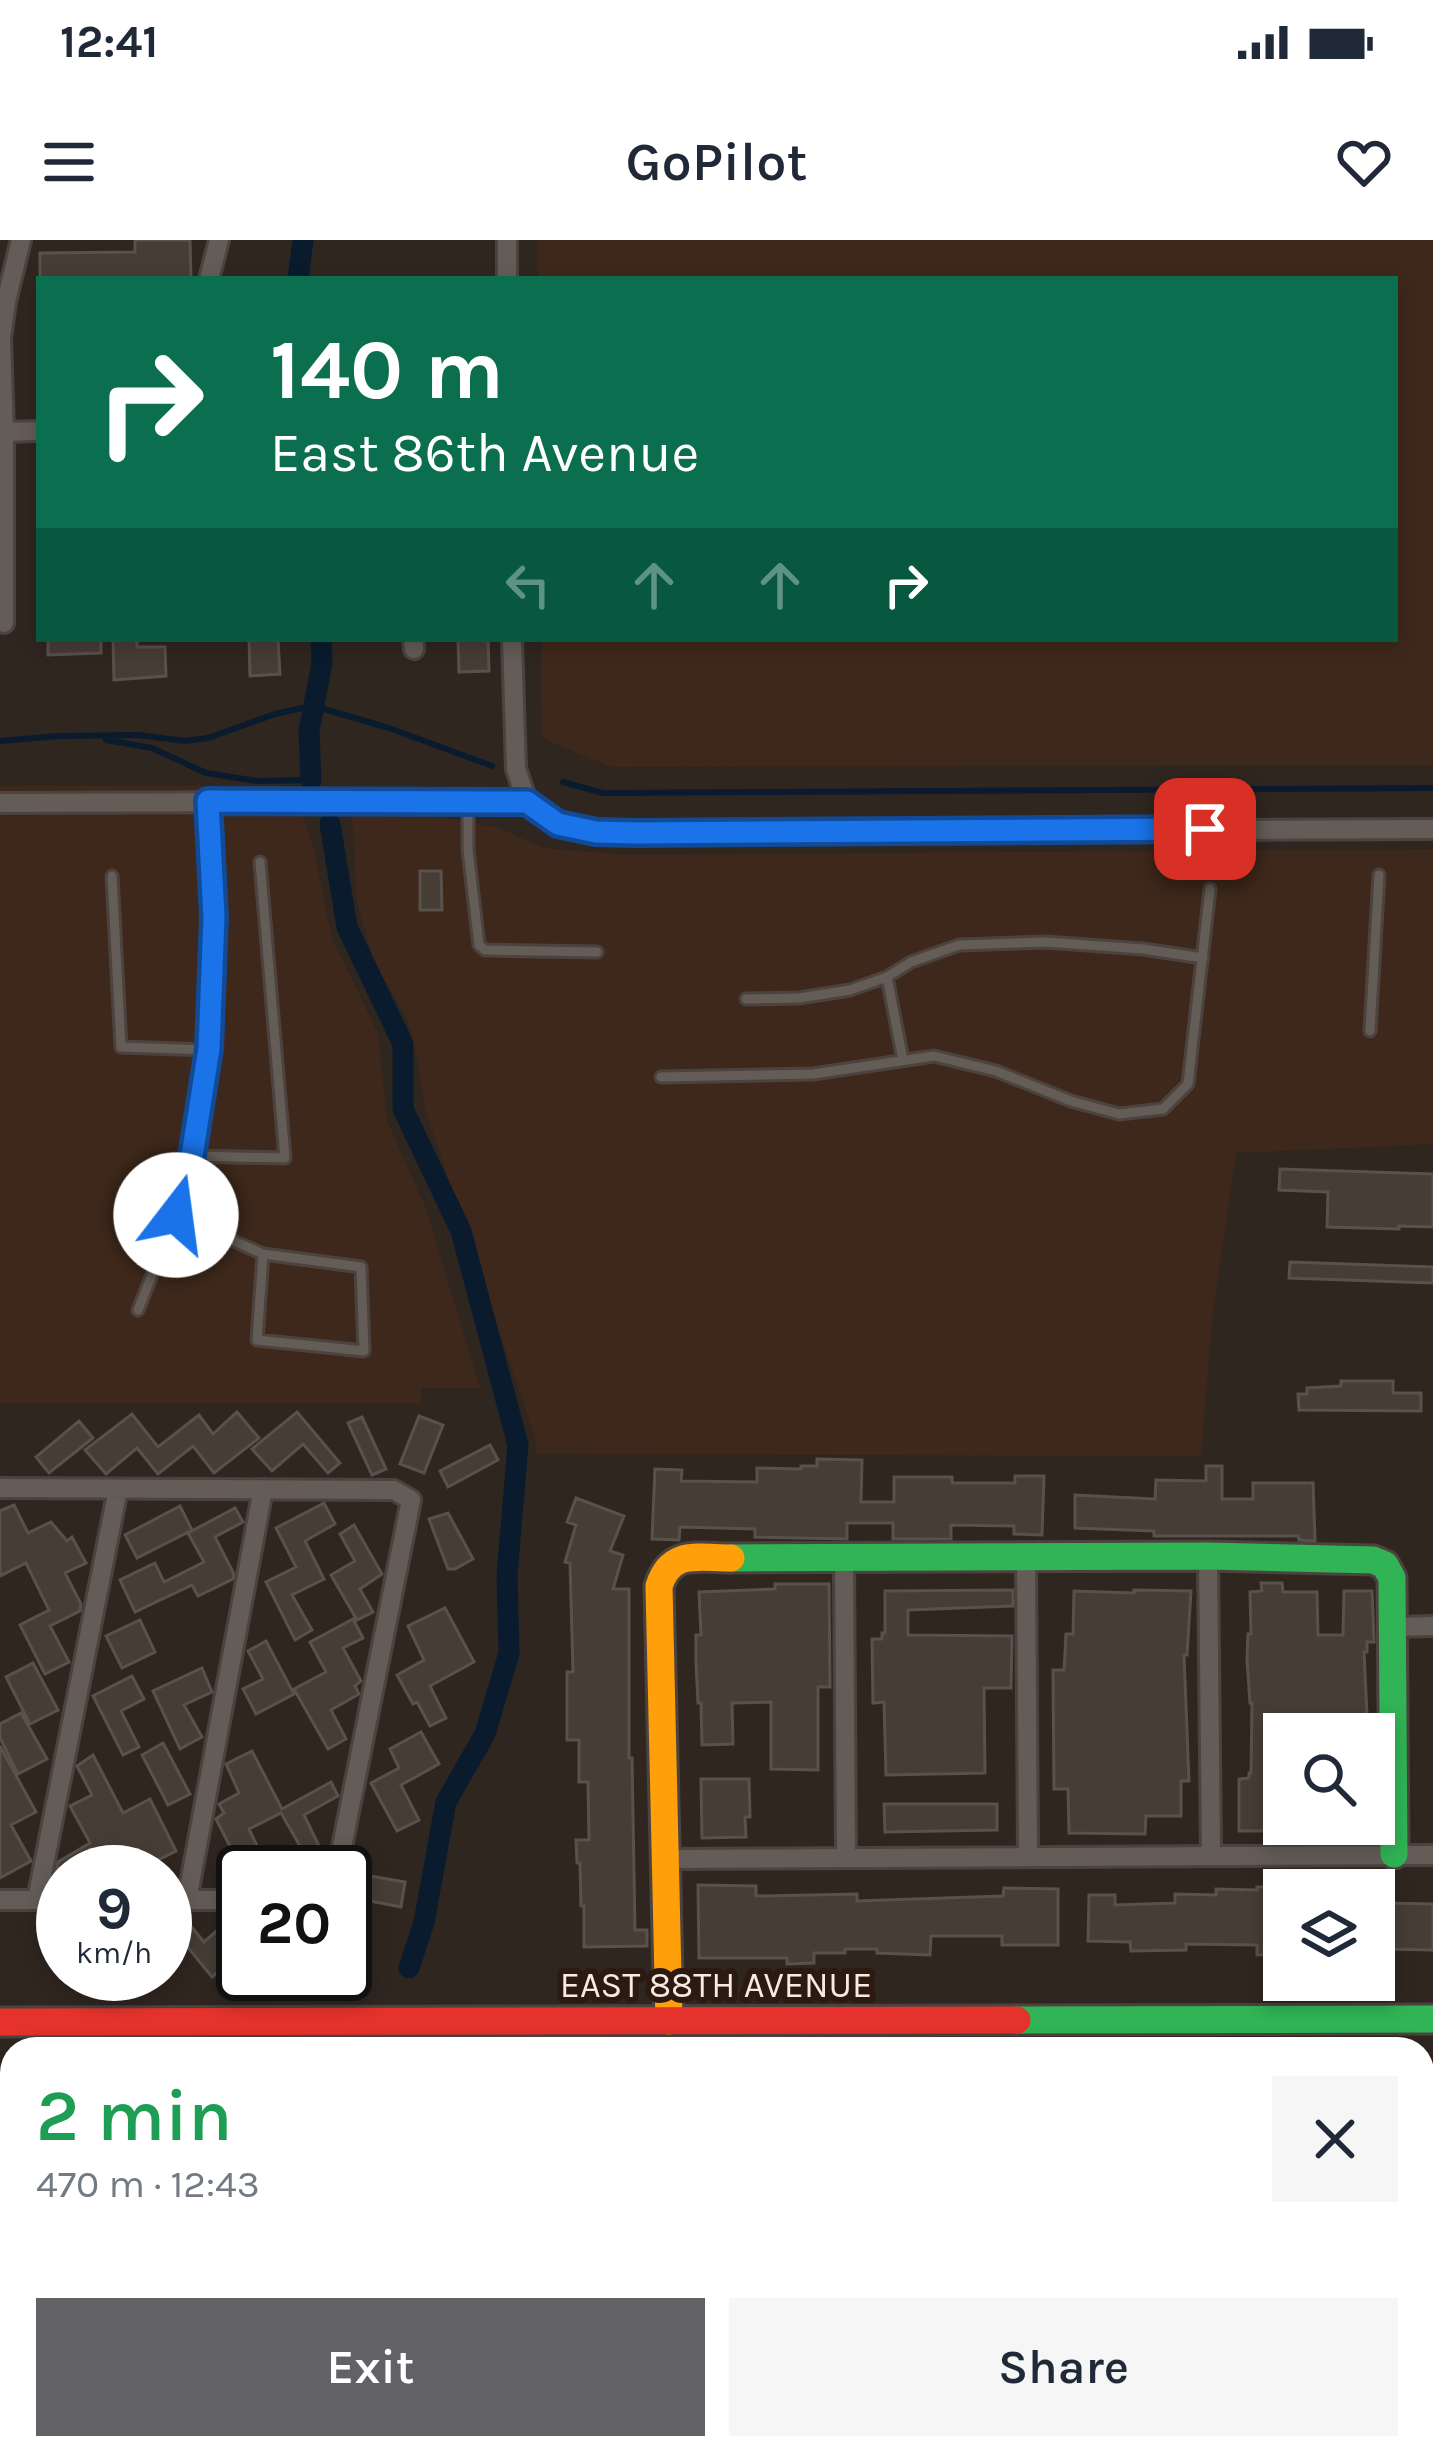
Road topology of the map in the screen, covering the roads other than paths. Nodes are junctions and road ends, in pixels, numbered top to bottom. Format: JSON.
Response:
{"nodes":[{"id":1,"x":21,"y":240,"type":"edge"},
{"id":2,"x":220,"y":240,"type":"edge"},
{"id":3,"x":507,"y":240,"type":"edge"},
{"id":4,"x":209,"y":276,"type":"edge"},
{"id":5,"x":507,"y":276,"type":"edge"},
{"id":6,"x":36,"y":431,"type":"edge"},
{"id":7,"x":2,"y":432,"type":"edge"},
{"id":8,"x":4,"y":623,"type":"dead end"},
{"id":9,"x":512,"y":642,"type":"edge"},
{"id":10,"x":208,"y":801,"type":"junction"},
{"id":11,"x":0,"y":802,"type":"edge"},
{"id":12,"x":468,"y":802,"type":"junction"},
{"id":13,"x":527,"y":802,"type":"junction"},
{"id":14,"x":1433,"y":829,"type":"edge"},
{"id":15,"x":260,"y":862,"type":"dead end"},
{"id":16,"x":1379,"y":875,"type":"dead end"},
{"id":17,"x":112,"y":876,"type":"dead end"},
{"id":18,"x":1210,"y":889,"type":"dead end"},
{"id":19,"x":597,"y":952,"type":"dead end"},
{"id":20,"x":1203,"y":958,"type":"junction"},
{"id":21,"x":887,"y":977,"type":"junction"},
{"id":22,"x":746,"y":999,"type":"dead end"},
{"id":23,"x":1370,"y":1030,"type":"dead end"},
{"id":24,"x":209,"y":1049,"type":"junction"},
{"id":25,"x":903,"y":1060,"type":"junction"},
{"id":26,"x":661,"y":1077,"type":"dead end"},
{"id":27,"x":192,"y":1156,"type":"junction"},
{"id":28,"x":176,"y":1215,"type":"junction"},
{"id":29,"x":263,"y":1254,"type":"junction"},
{"id":30,"x":138,"y":1310,"type":"dead end"},
{"id":31,"x":0,"y":1488,"type":"edge"},
{"id":32,"x":118,"y":1489,"type":"junction"},
{"id":33,"x":263,"y":1489,"type":"junction"},
{"id":34,"x":1208,"y":1556,"type":"junction"},
{"id":35,"x":844,"y":1557,"type":"junction"},
{"id":36,"x":1027,"y":1557,"type":"junction"},
{"id":37,"x":1433,"y":1626,"type":"edge"},
{"id":38,"x":1394,"y":1627,"type":"junction"},
{"id":39,"x":48,"y":1845,"type":"edge"},
{"id":40,"x":342,"y":1845,"type":"edge"},
{"id":41,"x":1211,"y":1854,"type":"junction"},
{"id":42,"x":1394,"y":1854,"type":"junction"},
{"id":43,"x":1433,"y":1855,"type":"edge"},
{"id":44,"x":1028,"y":1856,"type":"junction"},
{"id":45,"x":846,"y":1858,"type":"junction"},
{"id":46,"x":666,"y":1859,"type":"junction"},
{"id":47,"x":192,"y":1873,"type":"edge"},
{"id":48,"x":0,"y":1900,"type":"edge"},
{"id":49,"x":36,"y":1900,"type":"edge"},
{"id":50,"x":1433,"y":2019,"type":"edge"},
{"id":51,"x":669,"y":2020,"type":"junction"},
{"id":52,"x":0,"y":2022,"type":"edge"},
{"id":53,"x":523,"y":2035,"type":"edge"}],
"edges":[{"from":1,"to":7,"type":"street"},
{"from":2,"to":4,"type":"street"},
{"from":3,"to":5,"type":"street"},
{"from":6,"to":7,"type":"street"},
{"from":7,"to":8,"type":"street"},
{"from":9,"to":13,"type":"street"},
{"from":10,"to":11,"type":"street"},
{"from":10,"to":12,"type":"street"},
{"from":10,"to":24,"type":"lane"},
{"from":12,"to":13,"type":"street"},
{"from":12,"to":19,"type":"lane"},
{"from":13,"to":14,"type":"street"},
{"from":15,"to":27,"type":"lane"},
{"from":16,"to":23,"type":"lane"},
{"from":17,"to":24,"type":"lane"},
{"from":18,"to":20,"type":"lane"},
{"from":20,"to":21,"type":"lane"},
{"from":20,"to":25,"type":"lane"},
{"from":21,"to":22,"type":"lane"},
{"from":21,"to":25,"type":"lane"},
{"from":24,"to":27,"type":"lane"},
{"from":25,"to":26,"type":"lane"},
{"from":27,"to":28,"type":"lane"},
{"from":28,"to":29,"type":"lane"},
{"from":28,"to":30,"type":"lane"},
{"from":29,"to":29,"type":"lane"},
{"from":31,"to":32,"type":"street"},
{"from":32,"to":33,"type":"street"},
{"from":32,"to":39,"type":"street"},
{"from":33,"to":40,"type":"street"},
{"from":33,"to":47,"type":"street"},
{"from":34,"to":36,"type":"street"},
{"from":34,"to":38,"type":"street"},
{"from":34,"to":41,"type":"street"},
{"from":35,"to":36,"type":"street"},
{"from":35,"to":45,"type":"street"},
{"from":35,"to":46,"type":"street"},
{"from":36,"to":44,"type":"street"},
{"from":37,"to":38,"type":"street"},
{"from":38,"to":42,"type":"street"},
{"from":41,"to":42,"type":"street"},
{"from":41,"to":44,"type":"street"},
{"from":42,"to":43,"type":"street"},
{"from":44,"to":45,"type":"street"},
{"from":45,"to":46,"type":"street"},
{"from":46,"to":51,"type":"street"},
{"from":48,"to":49,"type":"street"},
{"from":50,"to":51,"type":"street","name":"EAST 88TH AVENUE"},
{"from":51,"to":53,"type":"street","name":"EAST 88TH AVENUE"},
{"from":52,"to":53,"type":"street","name":"EAST 88TH AVENUE"}]}
